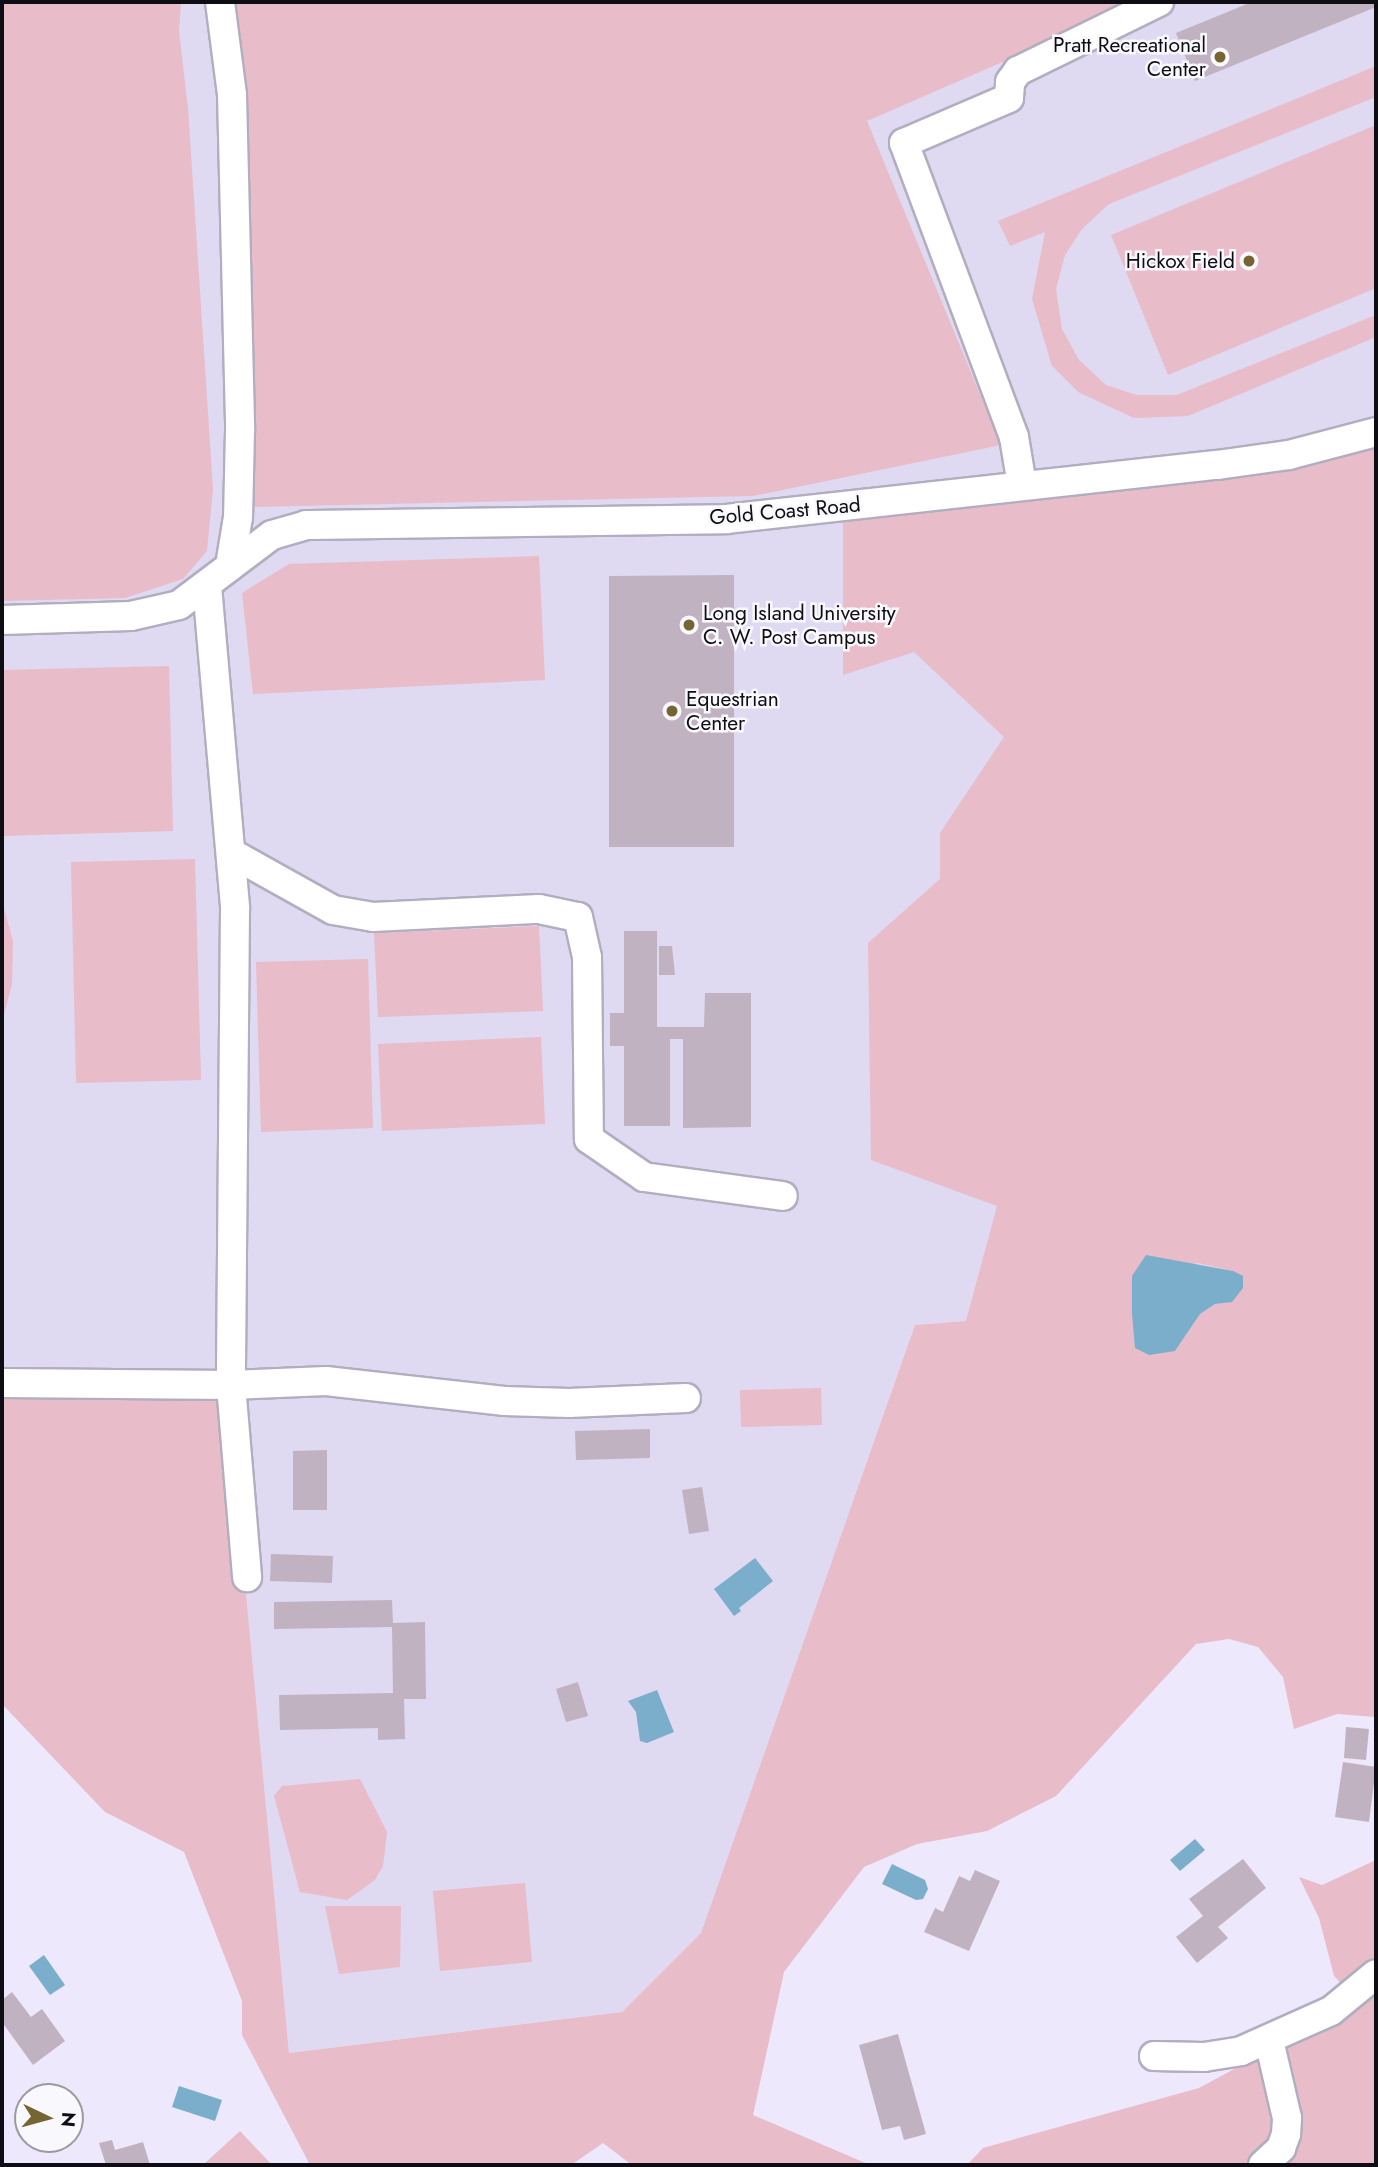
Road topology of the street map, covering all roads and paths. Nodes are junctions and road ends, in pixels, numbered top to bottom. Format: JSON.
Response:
{"nodes":[{"id":1,"x":220,"y":2,"type":"edge"},
{"id":2,"x":1159,"y":2,"type":"edge"},
{"id":3,"x":1376,"y":432,"type":"edge"},
{"id":4,"x":1022,"y":485,"type":"junction"},
{"id":5,"x":230,"y":566,"type":"junction"},
{"id":6,"x":207,"y":586,"type":"junction"},
{"id":7,"x":2,"y":620,"type":"edge"},
{"id":8,"x":231,"y":853,"type":"junction"},
{"id":9,"x":783,"y":1196,"type":"dead end"},
{"id":10,"x":2,"y":1384,"type":"edge"},
{"id":11,"x":230,"y":1385,"type":"junction"},
{"id":12,"x":686,"y":1398,"type":"dead end"},
{"id":13,"x":247,"y":1577,"type":"dead end"},
{"id":14,"x":1376,"y":1974,"type":"edge"},
{"id":15,"x":1269,"y":2040,"type":"junction"},
{"id":16,"x":1154,"y":2056,"type":"dead end"},
{"id":17,"x":1264,"y":2165,"type":"edge"}],
"edges":[{"from":1,"to":5,"type":"street"},
{"from":2,"to":4,"type":"street"},
{"from":3,"to":4,"type":"street","name":"Gold Coast Road"},
{"from":4,"to":5,"type":"street","name":"Gold Coast Road"},
{"from":5,"to":6,"type":"street","name":"Gold Coast Road"},
{"from":6,"to":7,"type":"street","name":"Gold Coast Road"},
{"from":6,"to":8,"type":"street"},
{"from":8,"to":9,"type":"street"},
{"from":8,"to":11,"type":"street"},
{"from":10,"to":11,"type":"street"},
{"from":11,"to":12,"type":"street"},
{"from":11,"to":13,"type":"street"},
{"from":14,"to":15,"type":"street"},
{"from":15,"to":16,"type":"street"},
{"from":15,"to":17,"type":"street"}]}
